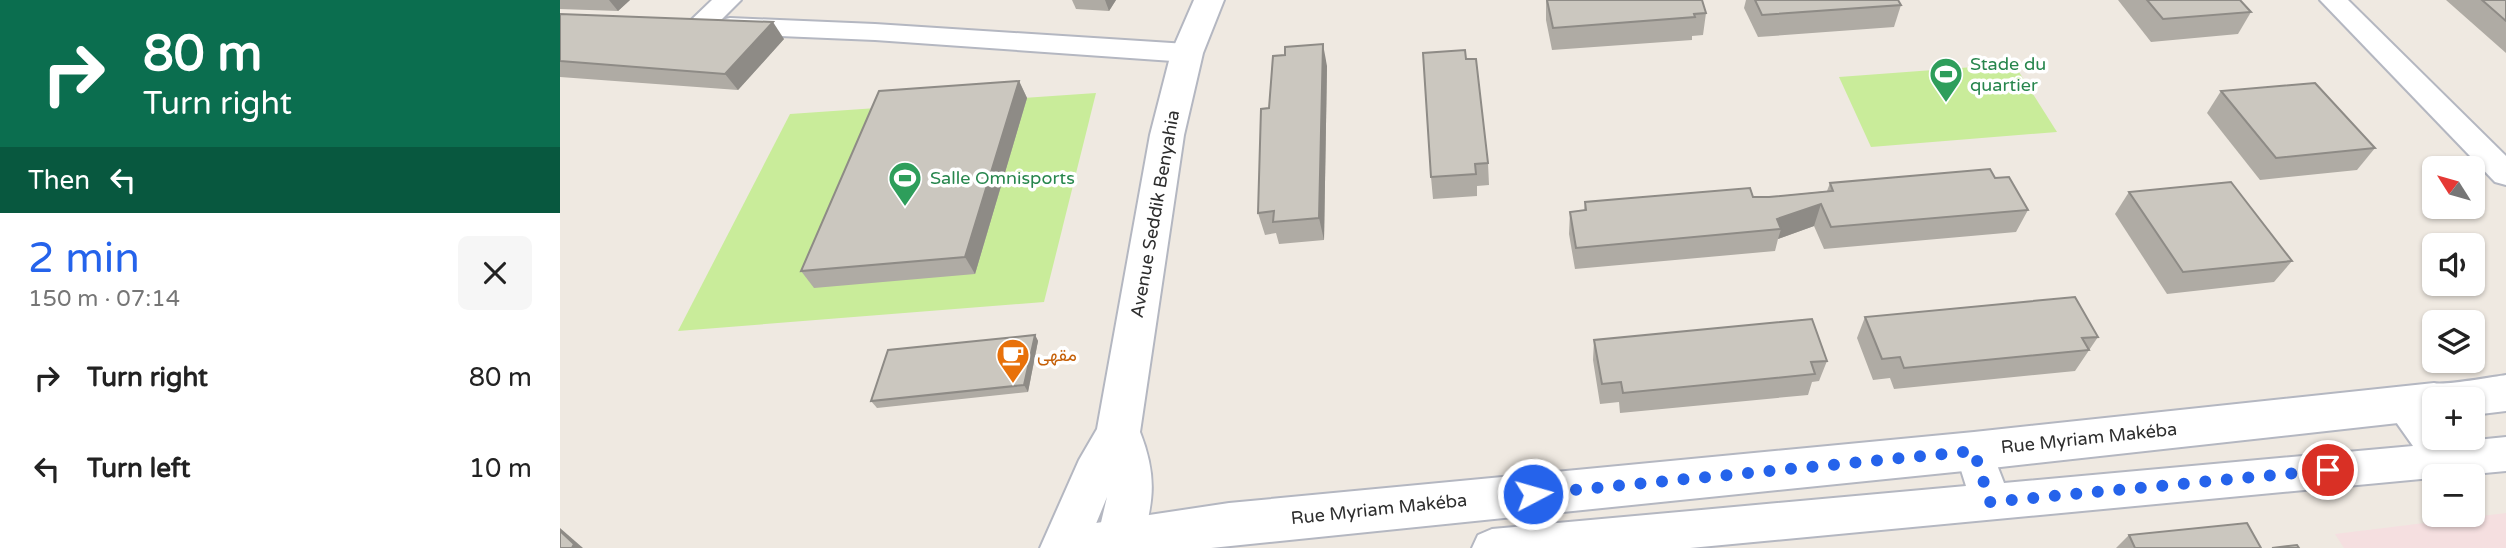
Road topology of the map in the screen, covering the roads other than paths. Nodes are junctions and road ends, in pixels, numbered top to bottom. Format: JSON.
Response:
{"nodes":[{"id":1,"x":728,"y":0,"type":"edge"},
{"id":2,"x":1209,"y":0,"type":"edge"},
{"id":3,"x":2333,"y":0,"type":"edge"},
{"id":4,"x":1187,"y":53,"type":"junction"},
{"id":5,"x":2506,"y":174,"type":"edge"},
{"id":6,"x":2506,"y":393,"type":"edge"},
{"id":7,"x":2485,"y":395,"type":"edge"},
{"id":8,"x":2418,"y":403,"type":"edge"},
{"id":9,"x":1118,"y":432,"type":"junction"},
{"id":10,"x":1974,"y":451,"type":"junction"},
{"id":11,"x":2506,"y":454,"type":"edge"},
{"id":12,"x":2448,"y":459,"type":"junction"},
{"id":13,"x":1990,"y":502,"type":"junction"},
{"id":14,"x":1119,"y":544,"type":"edge"},
{"id":15,"x":1063,"y":548,"type":"edge"},
{"id":16,"x":1076,"y":548,"type":"edge"},
{"id":17,"x":1492,"y":548,"type":"edge"}],
"edges":[{"from":1,"to":4,"type":"street"},
{"from":2,"to":4,"type":"main road","name":"Avenue Seddik Benyahia"},
{"from":3,"to":5,"type":"street"},
{"from":4,"to":9,"type":"main road","name":"Avenue Seddik Benyahia"},
{"from":6,"to":7,"type":"main road"},
{"from":8,"to":10,"type":"main road","name":"Rue Myriam Makéba"},
{"from":8,"to":12,"type":"street"},
{"from":9,"to":14,"type":"main road"},
{"from":9,"to":15,"type":"main road"},
{"from":10,"to":13,"type":"street"},
{"from":10,"to":14,"type":"main road","name":"Rue Myriam Makéba"},
{"from":11,"to":12,"type":"street"},
{"from":12,"to":13,"type":"street"},
{"from":13,"to":17,"type":"street"},
{"from":14,"to":16,"type":"main road","name":"Rue Myriam Makéba"}]}
